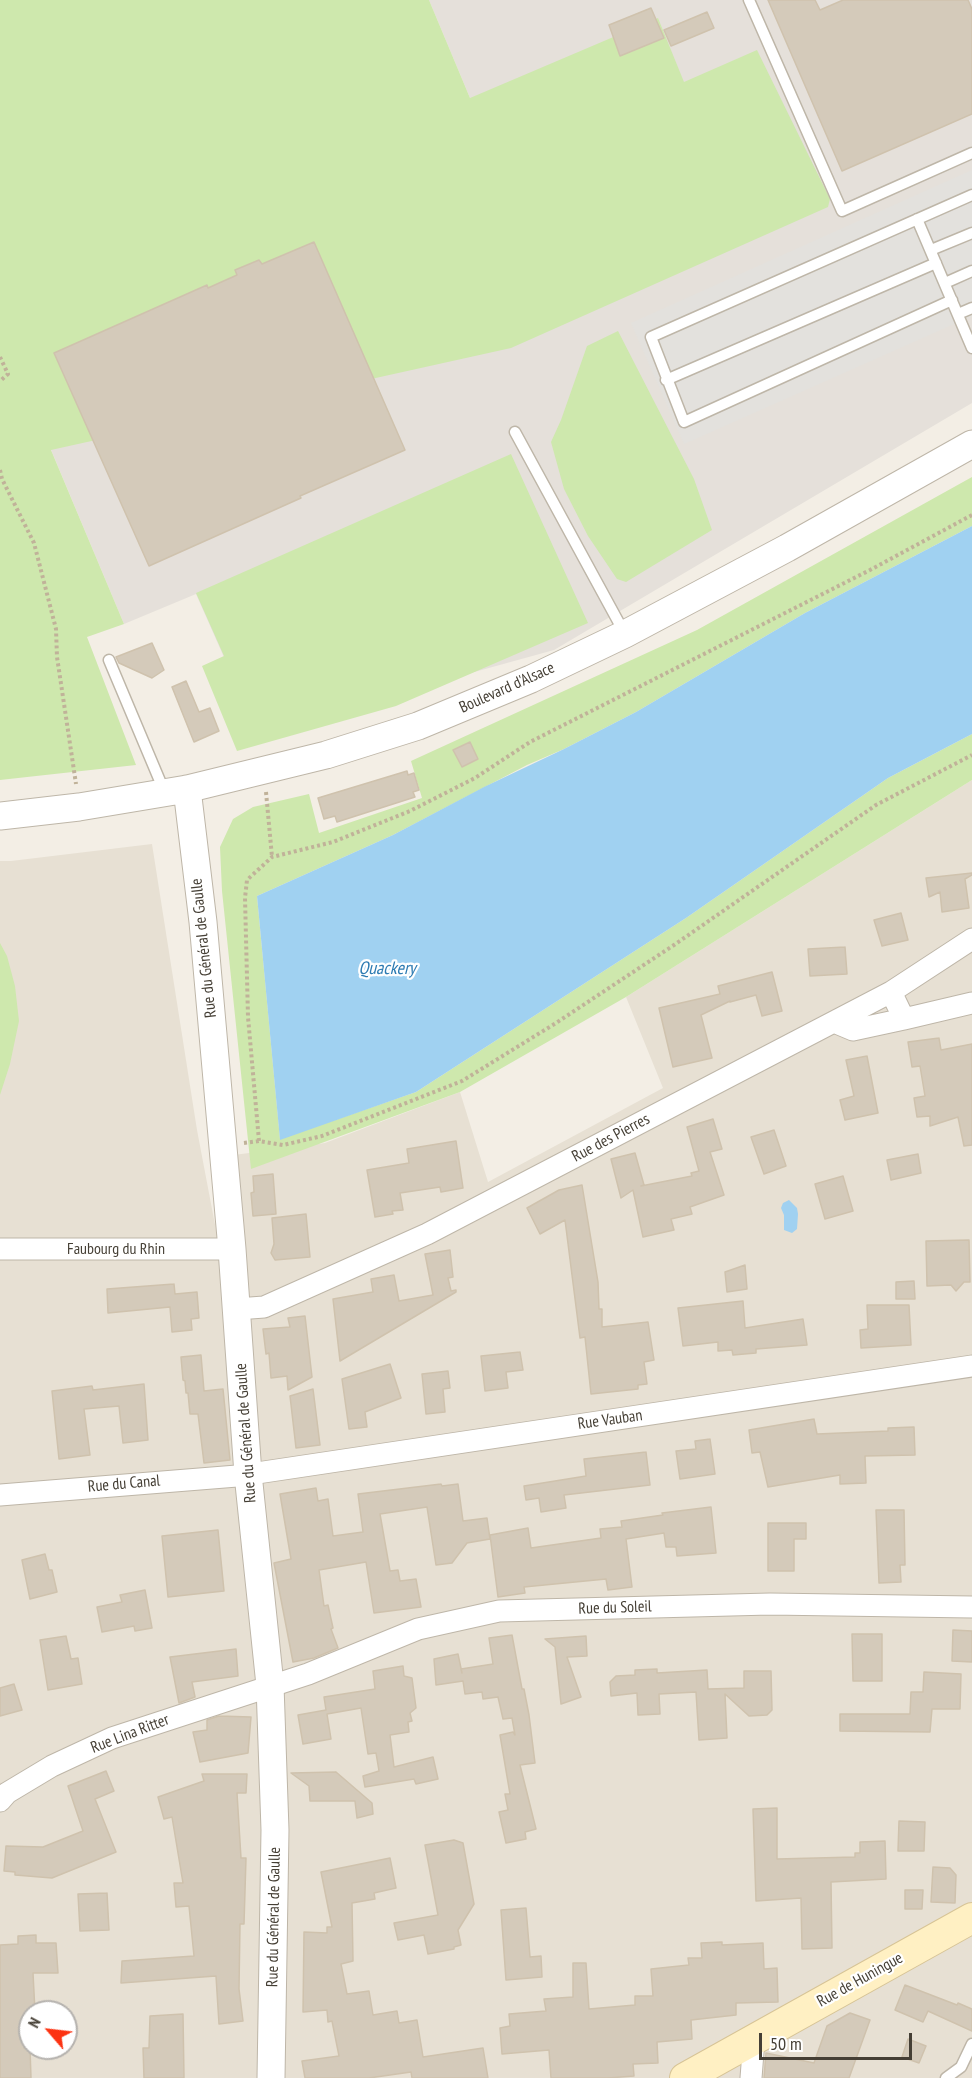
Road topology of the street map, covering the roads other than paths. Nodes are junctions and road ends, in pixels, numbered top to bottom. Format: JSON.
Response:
{"nodes":[{"id":1,"x":749,"y":0,"type":"edge"},
{"id":2,"x":972,"y":153,"type":"edge"},
{"id":3,"x":972,"y":195,"type":"edge"},
{"id":4,"x":917,"y":219,"type":"junction"},
{"id":5,"x":972,"y":233,"type":"edge"},
{"id":6,"x":932,"y":250,"type":"junction"},
{"id":7,"x":936,"y":263,"type":"junction"},
{"id":8,"x":972,"y":271,"type":"edge"},
{"id":9,"x":945,"y":283,"type":"junction"},
{"id":10,"x":952,"y":300,"type":"junction"},
{"id":11,"x":972,"y":308,"type":"edge"},
{"id":12,"x":958,"y":314,"type":"junction"},
{"id":13,"x":972,"y":348,"type":"edge"},
{"id":14,"x":666,"y":380,"type":"junction"},
{"id":15,"x":515,"y":432,"type":"dead end"},
{"id":16,"x":972,"y":444,"type":"edge"},
{"id":17,"x":625,"y":634,"type":"junction"},
{"id":18,"x":109,"y":660,"type":"dead end"},
{"id":19,"x":176,"y":791,"type":"junction"},
{"id":20,"x":0,"y":816,"type":"edge"},
{"id":21,"x":972,"y":939,"type":"edge"},
{"id":22,"x":891,"y":993,"type":"junction"},
{"id":23,"x":972,"y":1003,"type":"edge"},
{"id":24,"x":904,"y":1019,"type":"junction"},
{"id":25,"x":834,"y":1022,"type":"junction"},
{"id":26,"x":0,"y":1249,"type":"edge"},
{"id":27,"x":232,"y":1249,"type":"junction"},
{"id":28,"x":237,"y":1309,"type":"junction"},
{"id":29,"x":972,"y":1366,"type":"edge"},
{"id":30,"x":248,"y":1474,"type":"junction"},
{"id":31,"x":0,"y":1495,"type":"edge"},
{"id":32,"x":972,"y":1606,"type":"edge"},
{"id":33,"x":270,"y":1686,"type":"junction"},
{"id":34,"x":0,"y":1801,"type":"edge"},
{"id":35,"x":972,"y":1918,"type":"edge"},
{"id":36,"x":754,"y":2039,"type":"junction"},
{"id":37,"x":972,"y":2044,"type":"edge"},
{"id":38,"x":271,"y":2078,"type":"edge"},
{"id":39,"x":685,"y":2078,"type":"edge"},
{"id":40,"x":751,"y":2078,"type":"edge"},
{"id":41,"x":946,"y":2078,"type":"edge"}],
"edges":[{"from":1,"to":2,"type":"lane"},
{"from":3,"to":4,"type":"lane"},
{"from":4,"to":6,"type":"lane"},
{"from":4,"to":14,"type":"lane"},
{"from":5,"to":6,"type":"lane"},
{"from":6,"to":7,"type":"lane"},
{"from":7,"to":9,"type":"lane"},
{"from":7,"to":14,"type":"lane"},
{"from":8,"to":9,"type":"lane"},
{"from":9,"to":10,"type":"lane"},
{"from":10,"to":12,"type":"lane"},
{"from":10,"to":14,"type":"lane"},
{"from":11,"to":12,"type":"lane"},
{"from":12,"to":13,"type":"lane"},
{"from":15,"to":17,"type":"lane"},
{"from":16,"to":17,"type":"street","name":"Boulevard d'Alsace"},
{"from":17,"to":19,"type":"street","name":"Boulevard d'Alsace"},
{"from":18,"to":19,"type":"lane"},
{"from":19,"to":20,"type":"street","name":"Boulevard d'Alsace"},
{"from":19,"to":27,"type":"street","name":"Rue du Général de Gaulle"},
{"from":21,"to":22,"type":"street","name":"Rue des Pierres"},
{"from":22,"to":24,"type":"street"},
{"from":22,"to":25,"type":"street","name":"Rue des Pierres"},
{"from":23,"to":24,"type":"street"},
{"from":24,"to":25,"type":"street"},
{"from":25,"to":28,"type":"street","name":"Rue des Pierres"},
{"from":26,"to":27,"type":"street","name":"Faubourg du Rhin"},
{"from":27,"to":28,"type":"street","name":"Rue du Général de Gaulle"},
{"from":28,"to":30,"type":"street","name":"Rue du Général de Gaulle"},
{"from":29,"to":30,"type":"street","name":"Rue Vauban"},
{"from":30,"to":31,"type":"street","name":"Rue du Canal"},
{"from":30,"to":33,"type":"street","name":"Rue du Général de Gaulle"},
{"from":32,"to":33,"type":"street","name":"Rue du Soleil"},
{"from":33,"to":34,"type":"street","name":"Rue Lina Ritter"},
{"from":33,"to":38,"type":"street","name":"Rue du Général de Gaulle"},
{"from":35,"to":36,"type":"main road","name":"Rue de Huningue"},
{"from":36,"to":39,"type":"main road","name":"Rue de Huningue"},
{"from":36,"to":40,"type":"street"},
{"from":37,"to":41,"type":"lane"}]}
